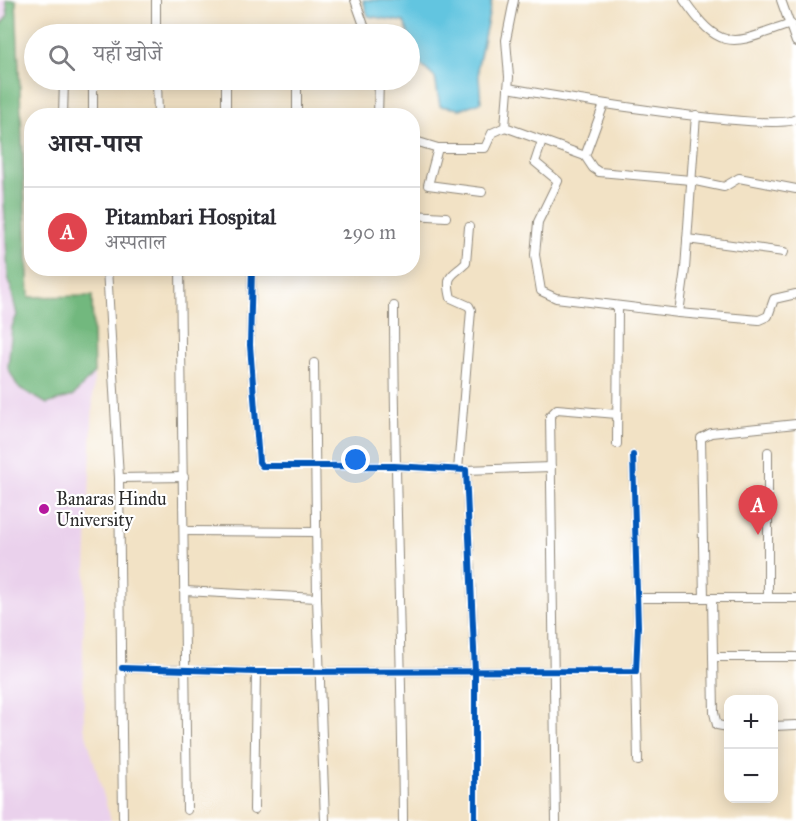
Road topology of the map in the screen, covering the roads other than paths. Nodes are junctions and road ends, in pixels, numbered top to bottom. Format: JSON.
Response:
{"nodes":[{"id":1,"x":156,"y":0,"type":"edge"},
{"id":2,"x":355,"y":0,"type":"edge"},
{"id":3,"x":514,"y":0,"type":"edge"},
{"id":4,"x":684,"y":0,"type":"edge"},
{"id":5,"x":781,"y":0,"type":"edge"},
{"id":6,"x":156,"y":24,"type":"edge"},
{"id":7,"x":363,"y":24,"type":"edge"},
{"id":8,"x":791,"y":24,"type":"junction"},
{"id":9,"x":796,"y":42,"type":"edge"},
{"id":10,"x":508,"y":88,"type":"junction"},
{"id":11,"x":64,"y":90,"type":"edge"},
{"id":12,"x":93,"y":90,"type":"edge"},
{"id":13,"x":157,"y":90,"type":"edge"},
{"id":14,"x":226,"y":90,"type":"edge"},
{"id":15,"x":297,"y":90,"type":"edge"},
{"id":16,"x":379,"y":90,"type":"edge"},
{"id":17,"x":604,"y":104,"type":"junction"},
{"id":18,"x":63,"y":108,"type":"edge"},
{"id":19,"x":93,"y":108,"type":"edge"},
{"id":20,"x":158,"y":108,"type":"edge"},
{"id":21,"x":226,"y":108,"type":"edge"},
{"id":22,"x":297,"y":108,"type":"edge"},
{"id":23,"x":378,"y":108,"type":"edge"},
{"id":24,"x":696,"y":115,"type":"junction"},
{"id":25,"x":796,"y":119,"type":"edge"},
{"id":26,"x":505,"y":127,"type":"junction"},
{"id":27,"x":542,"y":141,"type":"junction"},
{"id":28,"x":420,"y":142,"type":"edge"},
{"id":29,"x":438,"y":148,"type":"junction"},
{"id":30,"x":585,"y":156,"type":"junction"},
{"id":31,"x":691,"y":180,"type":"junction"},
{"id":32,"x":796,"y":189,"type":"edge"},
{"id":33,"x":482,"y":192,"type":"dead end"},
{"id":34,"x":420,"y":215,"type":"edge"},
{"id":35,"x":446,"y":217,"type":"dead end"},
{"id":36,"x":470,"y":227,"type":"dead end"},
{"id":37,"x":687,"y":239,"type":"junction"},
{"id":38,"x":784,"y":252,"type":"dead end"},
{"id":39,"x":107,"y":276,"type":"edge"},
{"id":40,"x":180,"y":276,"type":"edge"},
{"id":41,"x":252,"y":276,"type":"edge"},
{"id":42,"x":796,"y":294,"type":"edge"},
{"id":43,"x":394,"y":306,"type":"dead end"},
{"id":44,"x":618,"y":306,"type":"junction"},
{"id":45,"x":679,"y":313,"type":"junction"},
{"id":46,"x":314,"y":363,"type":"dead end"},
{"id":47,"x":617,"y":414,"type":"junction"},
{"id":48,"x":796,"y":424,"type":"edge"},
{"id":49,"x":617,"y":444,"type":"dead end"},
{"id":50,"x":768,"y":452,"type":"dead end"},
{"id":51,"x":633,"y":455,"type":"dead end"},
{"id":52,"x":394,"y":466,"type":"junction"},
{"id":53,"x":315,"y":467,"type":"junction"},
{"id":54,"x":551,"y":467,"type":"junction"},
{"id":55,"x":462,"y":470,"type":"junction"},
{"id":56,"x":184,"y":477,"type":"junction"},
{"id":57,"x":120,"y":478,"type":"junction"},
{"id":58,"x":184,"y":531,"type":"junction"},
{"id":59,"x":316,"y":532,"type":"junction"},
{"id":60,"x":185,"y":591,"type":"junction"},
{"id":61,"x":317,"y":598,"type":"junction"},
{"id":62,"x":637,"y":598,"type":"junction"},
{"id":63,"x":708,"y":598,"type":"junction"},
{"id":64,"x":768,"y":598,"type":"junction"},
{"id":65,"x":796,"y":598,"type":"edge"},
{"id":66,"x":713,"y":657,"type":"junction"},
{"id":67,"x":796,"y":657,"type":"edge"},
{"id":68,"x":122,"y":668,"type":"junction"},
{"id":69,"x":184,"y":670,"type":"junction"},
{"id":70,"x":475,"y":671,"type":"junction"},
{"id":71,"x":636,"y":671,"type":"junction"},
{"id":72,"x":256,"y":672,"type":"junction"},
{"id":73,"x":402,"y":672,"type":"junction"},
{"id":74,"x":321,"y":673,"type":"junction"},
{"id":75,"x":554,"y":673,"type":"junction"},
{"id":76,"x":796,"y":725,"type":"edge"},
{"id":77,"x":724,"y":726,"type":"edge"},
{"id":78,"x":778,"y":726,"type":"edge"},
{"id":79,"x":638,"y":761,"type":"dead end"},
{"id":80,"x":187,"y":810,"type":"dead end"},
{"id":81,"x":254,"y":810,"type":"dead end"},
{"id":82,"x":123,"y":817,"type":"dead end"},
{"id":83,"x":325,"y":821,"type":"edge"},
{"id":84,"x":403,"y":821,"type":"edge"},
{"id":85,"x":475,"y":821,"type":"edge"},
{"id":86,"x":556,"y":821,"type":"edge"}],
"edges":[{"from":1,"to":6,"type":"street"},
{"from":2,"to":7,"type":"street"},
{"from":3,"to":10,"type":"street"},
{"from":4,"to":8,"type":"street"},
{"from":5,"to":8,"type":"street"},
{"from":8,"to":9,"type":"street"},
{"from":10,"to":17,"type":"street"},
{"from":10,"to":26,"type":"street"},
{"from":11,"to":18,"type":"street"},
{"from":12,"to":19,"type":"street"},
{"from":13,"to":20,"type":"street"},
{"from":14,"to":21,"type":"street"},
{"from":15,"to":22,"type":"street"},
{"from":16,"to":23,"type":"street"},
{"from":17,"to":24,"type":"street"},
{"from":17,"to":30,"type":"street"},
{"from":24,"to":25,"type":"street"},
{"from":24,"to":31,"type":"street"},
{"from":26,"to":27,"type":"street"},
{"from":26,"to":29,"type":"street"},
{"from":27,"to":30,"type":"street"},
{"from":27,"to":44,"type":"street"},
{"from":28,"to":29,"type":"street"},
{"from":29,"to":33,"type":"street"},
{"from":30,"to":31,"type":"street"},
{"from":31,"to":32,"type":"street"},
{"from":31,"to":37,"type":"street"},
{"from":34,"to":35,"type":"street"},
{"from":36,"to":55,"type":"street"},
{"from":37,"to":38,"type":"street"},
{"from":37,"to":45,"type":"street"},
{"from":39,"to":57,"type":"street"},
{"from":40,"to":56,"type":"street"},
{"from":41,"to":53,"type":"street"},
{"from":42,"to":45,"type":"street"},
{"from":43,"to":52,"type":"street"},
{"from":44,"to":45,"type":"street"},
{"from":44,"to":47,"type":"street"},
{"from":46,"to":53,"type":"street"},
{"from":47,"to":49,"type":"street"},
{"from":47,"to":54,"type":"street"},
{"from":48,"to":63,"type":"street"},
{"from":50,"to":64,"type":"street"},
{"from":51,"to":62,"type":"street"},
{"from":52,"to":53,"type":"street"},
{"from":52,"to":55,"type":"street"},
{"from":52,"to":73,"type":"street"},
{"from":53,"to":59,"type":"street"},
{"from":54,"to":55,"type":"street"},
{"from":54,"to":75,"type":"street"},
{"from":55,"to":70,"type":"street"},
{"from":56,"to":57,"type":"street"},
{"from":56,"to":58,"type":"street"},
{"from":57,"to":68,"type":"street"},
{"from":58,"to":59,"type":"street"},
{"from":58,"to":60,"type":"street"},
{"from":59,"to":61,"type":"street"},
{"from":60,"to":61,"type":"street"},
{"from":60,"to":69,"type":"street"},
{"from":61,"to":74,"type":"street"},
{"from":62,"to":63,"type":"street"},
{"from":62,"to":71,"type":"street"},
{"from":63,"to":64,"type":"street"},
{"from":63,"to":66,"type":"street"},
{"from":64,"to":65,"type":"street"},
{"from":66,"to":67,"type":"street"},
{"from":66,"to":77,"type":"street"},
{"from":68,"to":69,"type":"street"},
{"from":68,"to":82,"type":"street"},
{"from":69,"to":72,"type":"street"},
{"from":69,"to":80,"type":"street"},
{"from":70,"to":73,"type":"street"},
{"from":70,"to":75,"type":"street"},
{"from":70,"to":85,"type":"street"},
{"from":71,"to":75,"type":"street"},
{"from":71,"to":79,"type":"street"},
{"from":72,"to":74,"type":"street"},
{"from":72,"to":81,"type":"street"},
{"from":73,"to":74,"type":"street"},
{"from":73,"to":84,"type":"street"},
{"from":74,"to":83,"type":"street"},
{"from":75,"to":86,"type":"street"},
{"from":76,"to":78,"type":"street"}]}
